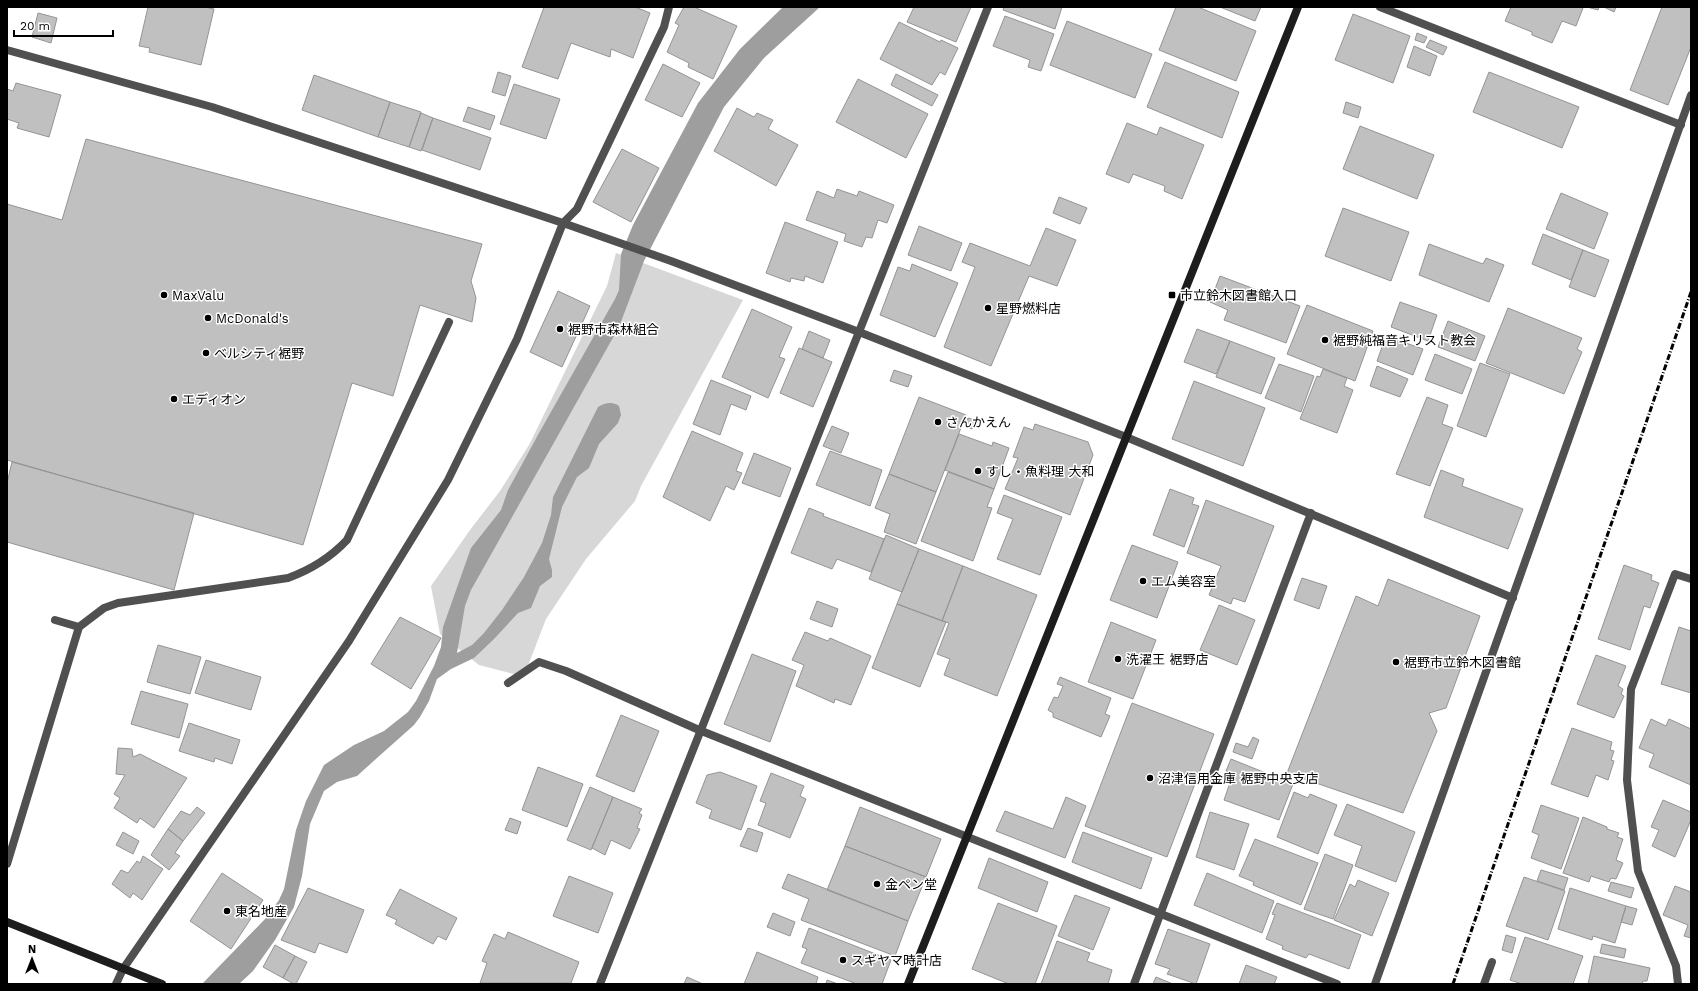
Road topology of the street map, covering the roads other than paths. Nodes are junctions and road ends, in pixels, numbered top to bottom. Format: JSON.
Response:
{"nodes":[{"id":1,"x":669,"y":7,"type":"edge"},
{"id":2,"x":988,"y":7,"type":"edge"},
{"id":3,"x":1298,"y":7,"type":"edge"},
{"id":4,"x":1380,"y":7,"type":"edge"},
{"id":5,"x":7,"y":50,"type":"edge"},
{"id":6,"x":1691,"y":95,"type":"edge"},
{"id":7,"x":1681,"y":125,"type":"junction"},
{"id":8,"x":563,"y":223,"type":"junction"},
{"id":9,"x":449,"y":322,"type":"dead end"},
{"id":10,"x":859,"y":332,"type":"junction"},
{"id":11,"x":1126,"y":438,"type":"junction"},
{"id":12,"x":1310,"y":513,"type":"junction"},
{"id":13,"x":1691,"y":579,"type":"edge"},
{"id":14,"x":1513,"y":598,"type":"junction"},
{"id":15,"x":55,"y":620,"type":"dead end"},
{"id":16,"x":79,"y":627,"type":"junction"},
{"id":17,"x":508,"y":684,"type":"dead end"},
{"id":18,"x":699,"y":730,"type":"junction"},
{"id":19,"x":968,"y":836,"type":"junction"},
{"id":20,"x":7,"y":864,"type":"edge"},
{"id":21,"x":1160,"y":913,"type":"junction"},
{"id":22,"x":7,"y":922,"type":"edge"},
{"id":23,"x":1492,"y":962,"type":"dead end"},
{"id":24,"x":123,"y":969,"type":"junction"},
{"id":25,"x":116,"y":984,"type":"edge"},
{"id":26,"x":162,"y":984,"type":"edge"},
{"id":27,"x":600,"y":984,"type":"edge"},
{"id":28,"x":908,"y":984,"type":"edge"},
{"id":29,"x":1134,"y":984,"type":"edge"},
{"id":30,"x":1337,"y":984,"type":"edge"},
{"id":31,"x":1375,"y":984,"type":"edge"},
{"id":32,"x":1484,"y":984,"type":"edge"},
{"id":33,"x":1678,"y":984,"type":"edge"}],
"edges":[{"from":1,"to":8,"type":"street"},
{"from":2,"to":10,"type":"street"},
{"from":3,"to":11,"type":"street"},
{"from":4,"to":7,"type":"street"},
{"from":5,"to":8,"type":"street"},
{"from":6,"to":7,"type":"street"},
{"from":7,"to":14,"type":"street"},
{"from":8,"to":10,"type":"street"},
{"from":8,"to":24,"type":"street"},
{"from":9,"to":16,"type":"street"},
{"from":10,"to":11,"type":"street"},
{"from":10,"to":18,"type":"street"},
{"from":11,"to":12,"type":"street"},
{"from":11,"to":19,"type":"street"},
{"from":12,"to":14,"type":"street"},
{"from":12,"to":21,"type":"street"},
{"from":13,"to":33,"type":"street"},
{"from":14,"to":31,"type":"street"},
{"from":15,"to":16,"type":"street"},
{"from":16,"to":20,"type":"street"},
{"from":17,"to":18,"type":"street"},
{"from":18,"to":19,"type":"street"},
{"from":18,"to":27,"type":"street"},
{"from":19,"to":21,"type":"street"},
{"from":19,"to":28,"type":"street"},
{"from":21,"to":29,"type":"street"},
{"from":21,"to":30,"type":"street"},
{"from":22,"to":24,"type":"street"},
{"from":23,"to":32,"type":"street"},
{"from":24,"to":25,"type":"street"},
{"from":24,"to":26,"type":"street"}]}
